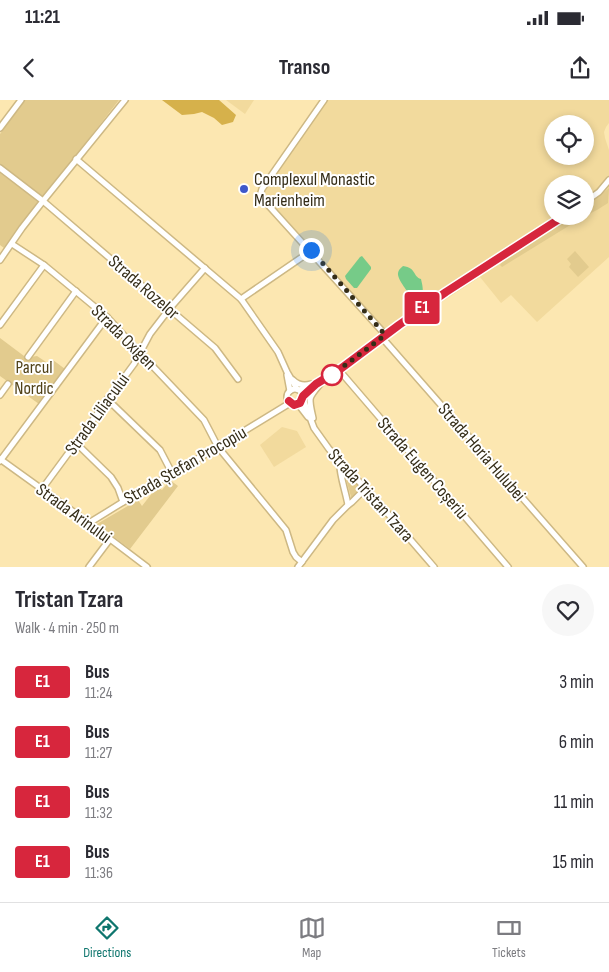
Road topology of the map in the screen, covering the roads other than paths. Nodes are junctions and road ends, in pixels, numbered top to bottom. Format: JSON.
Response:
{"nodes":[{"id":1,"x":21,"y":100,"type":"edge"},
{"id":2,"x":125,"y":100,"type":"edge"},
{"id":3,"x":324,"y":100,"type":"edge"},
{"id":4,"x":0,"y":128,"type":"edge"},
{"id":5,"x":76,"y":159,"type":"junction"},
{"id":6,"x":0,"y":168,"type":"edge"},
{"id":7,"x":609,"y":180,"type":"edge"},
{"id":8,"x":594,"y":195,"type":"edge"},
{"id":9,"x":43,"y":201,"type":"junction"},
{"id":10,"x":550,"y":225,"type":"edge"},
{"id":11,"x":12,"y":244,"type":"junction"},
{"id":12,"x":311,"y":250,"type":"junction"},
{"id":13,"x":0,"y":260,"type":"edge"},
{"id":14,"x":44,"y":264,"type":"junction"},
{"id":15,"x":205,"y":268,"type":"junction"},
{"id":16,"x":76,"y":291,"type":"junction"},
{"id":17,"x":241,"y":299,"type":"junction"},
{"id":18,"x":170,"y":308,"type":"junction"},
{"id":19,"x":107,"y":317,"type":"junction"},
{"id":20,"x":0,"y":325,"type":"edge"},
{"id":21,"x":384,"y":336,"type":"junction"},
{"id":22,"x":140,"y":353,"type":"junction"},
{"id":23,"x":28,"y":357,"type":"dead end"},
{"id":24,"x":339,"y":370,"type":"junction"},
{"id":25,"x":287,"y":372,"type":"junction"},
{"id":26,"x":238,"y":379,"type":"dead end"},
{"id":27,"x":323,"y":380,"type":"junction"},
{"id":28,"x":8,"y":384,"type":"dead end"},
{"id":29,"x":316,"y":384,"type":"junction"},
{"id":30,"x":298,"y":390,"type":"junction"},
{"id":31,"x":290,"y":391,"type":"junction"},
{"id":32,"x":0,"y":395,"type":"edge"},
{"id":33,"x":303,"y":398,"type":"junction"},
{"id":34,"x":107,"y":399,"type":"junction"},
{"id":35,"x":289,"y":400,"type":"junction"},
{"id":36,"x":298,"y":404,"type":"junction"},
{"id":37,"x":311,"y":421,"type":"junction"},
{"id":38,"x":314,"y":428,"type":"junction"},
{"id":39,"x":76,"y":443,"type":"junction"},
{"id":40,"x":218,"y":447,"type":"junction"},
{"id":41,"x":0,"y":460,"type":"edge"},
{"id":42,"x":340,"y":461,"type":"junction"},
{"id":43,"x":172,"y":473,"type":"junction"},
{"id":44,"x":366,"y":488,"type":"junction"},
{"id":45,"x":42,"y":489,"type":"junction"},
{"id":46,"x":123,"y":502,"type":"junction"},
{"id":47,"x":348,"y":505,"type":"junction"},
{"id":48,"x":89,"y":523,"type":"junction"},
{"id":49,"x":110,"y":539,"type":"junction"},
{"id":50,"x":300,"y":564,"type":"edge"},
{"id":51,"x":89,"y":567,"type":"edge"},
{"id":52,"x":147,"y":567,"type":"edge"},
{"id":53,"x":434,"y":567,"type":"edge"},
{"id":54,"x":508,"y":567,"type":"edge"},
{"id":55,"x":582,"y":567,"type":"edge"}],
"edges":[{"from":1,"to":4,"type":"street"},
{"from":2,"to":5,"type":"street"},
{"from":3,"to":12,"type":"street","name":"Strada Horia Hulubei"},
{"from":5,"to":9,"type":"street"},
{"from":5,"to":15,"type":"street"},
{"from":6,"to":9,"type":"street","name":"Strada Rozelor"},
{"from":7,"to":8,"type":"street"},
{"from":9,"to":11,"type":"street"},
{"from":9,"to":18,"type":"street","name":"Strada Rozelor"},
{"from":10,"to":21,"type":"street"},
{"from":11,"to":13,"type":"street"},
{"from":11,"to":14,"type":"street","name":"Strada Oxigen"},
{"from":12,"to":17,"type":"street"},
{"from":12,"to":21,"type":"street","name":"Strada Horia Hulubei"},
{"from":14,"to":16,"type":"street","name":"Strada Oxigen"},
{"from":14,"to":20,"type":"street"},
{"from":15,"to":17,"type":"street"},
{"from":15,"to":18,"type":"street","name":"Strada Liliacului"},
{"from":16,"to":19,"type":"street","name":"Strada Oxigen"},
{"from":16,"to":23,"type":"street"},
{"from":17,"to":25,"type":"street"},
{"from":18,"to":22,"type":"street","name":"Strada Liliacului"},
{"from":18,"to":26,"type":"street","name":"Strada Rozelor"},
{"from":19,"to":22,"type":"street","name":"Strada Oxigen"},
{"from":19,"to":41,"type":"street"},
{"from":21,"to":24,"type":"street"},
{"from":21,"to":55,"type":"street","name":"Strada Horia Hulubei"},
{"from":22,"to":34,"type":"street","name":"Strada Liliacului"},
{"from":22,"to":40,"type":"street","name":"Strada Oxigen"},
{"from":24,"to":27,"type":"street"},
{"from":24,"to":54,"type":"street","name":"Strada Eugen Coșeriu"},
{"from":25,"to":27,"type":"street"},
{"from":25,"to":30,"type":"street"},
{"from":25,"to":31,"type":"street"},
{"from":27,"to":29,"type":"street"},
{"from":27,"to":38,"type":"street"},
{"from":28,"to":32,"type":"street"},
{"from":29,"to":30,"type":"street"},
{"from":29,"to":33,"type":"street"},
{"from":30,"to":31,"type":"street"},
{"from":30,"to":33,"type":"street"},
{"from":31,"to":35,"type":"street"},
{"from":33,"to":36,"type":"street"},
{"from":33,"to":37,"type":"street","name":"Strada Tristan Tzara"},
{"from":34,"to":39,"type":"street","name":"Strada Liliacului"},
{"from":34,"to":43,"type":"street"},
{"from":35,"to":36,"type":"street"},
{"from":35,"to":40,"type":"street","name":"Strada Ștefan Procopiu"},
{"from":36,"to":37,"type":"street","name":"Strada Tristan Tzara"},
{"from":37,"to":38,"type":"street","name":"Strada Tristan Tzara"},
{"from":38,"to":42,"type":"street","name":"Strada Tristan Tzara"},
{"from":39,"to":45,"type":"street","name":"Strada Liliacului"},
{"from":39,"to":46,"type":"street"},
{"from":40,"to":43,"type":"street","name":"Strada Ștefan Procopiu"},
{"from":40,"to":50,"type":"street","name":"Strada Oxigen"},
{"from":41,"to":45,"type":"street","name":"Strada Arinului"},
{"from":42,"to":44,"type":"street","name":"Strada Tristan Tzara"},
{"from":42,"to":47,"type":"street"},
{"from":43,"to":46,"type":"street","name":"Strada Ștefan Procopiu"},
{"from":44,"to":47,"type":"street"},
{"from":44,"to":53,"type":"street","name":"Strada Tristan Tzara"},
{"from":45,"to":48,"type":"street","name":"Strada Arinului"},
{"from":46,"to":48,"type":"street","name":"Strada Ștefan Procopiu"},
{"from":47,"to":50,"type":"street"},
{"from":48,"to":49,"type":"street","name":"Strada Arinului"},
{"from":49,"to":51,"type":"street"},
{"from":49,"to":52,"type":"street","name":"Strada Arinului"}]}
